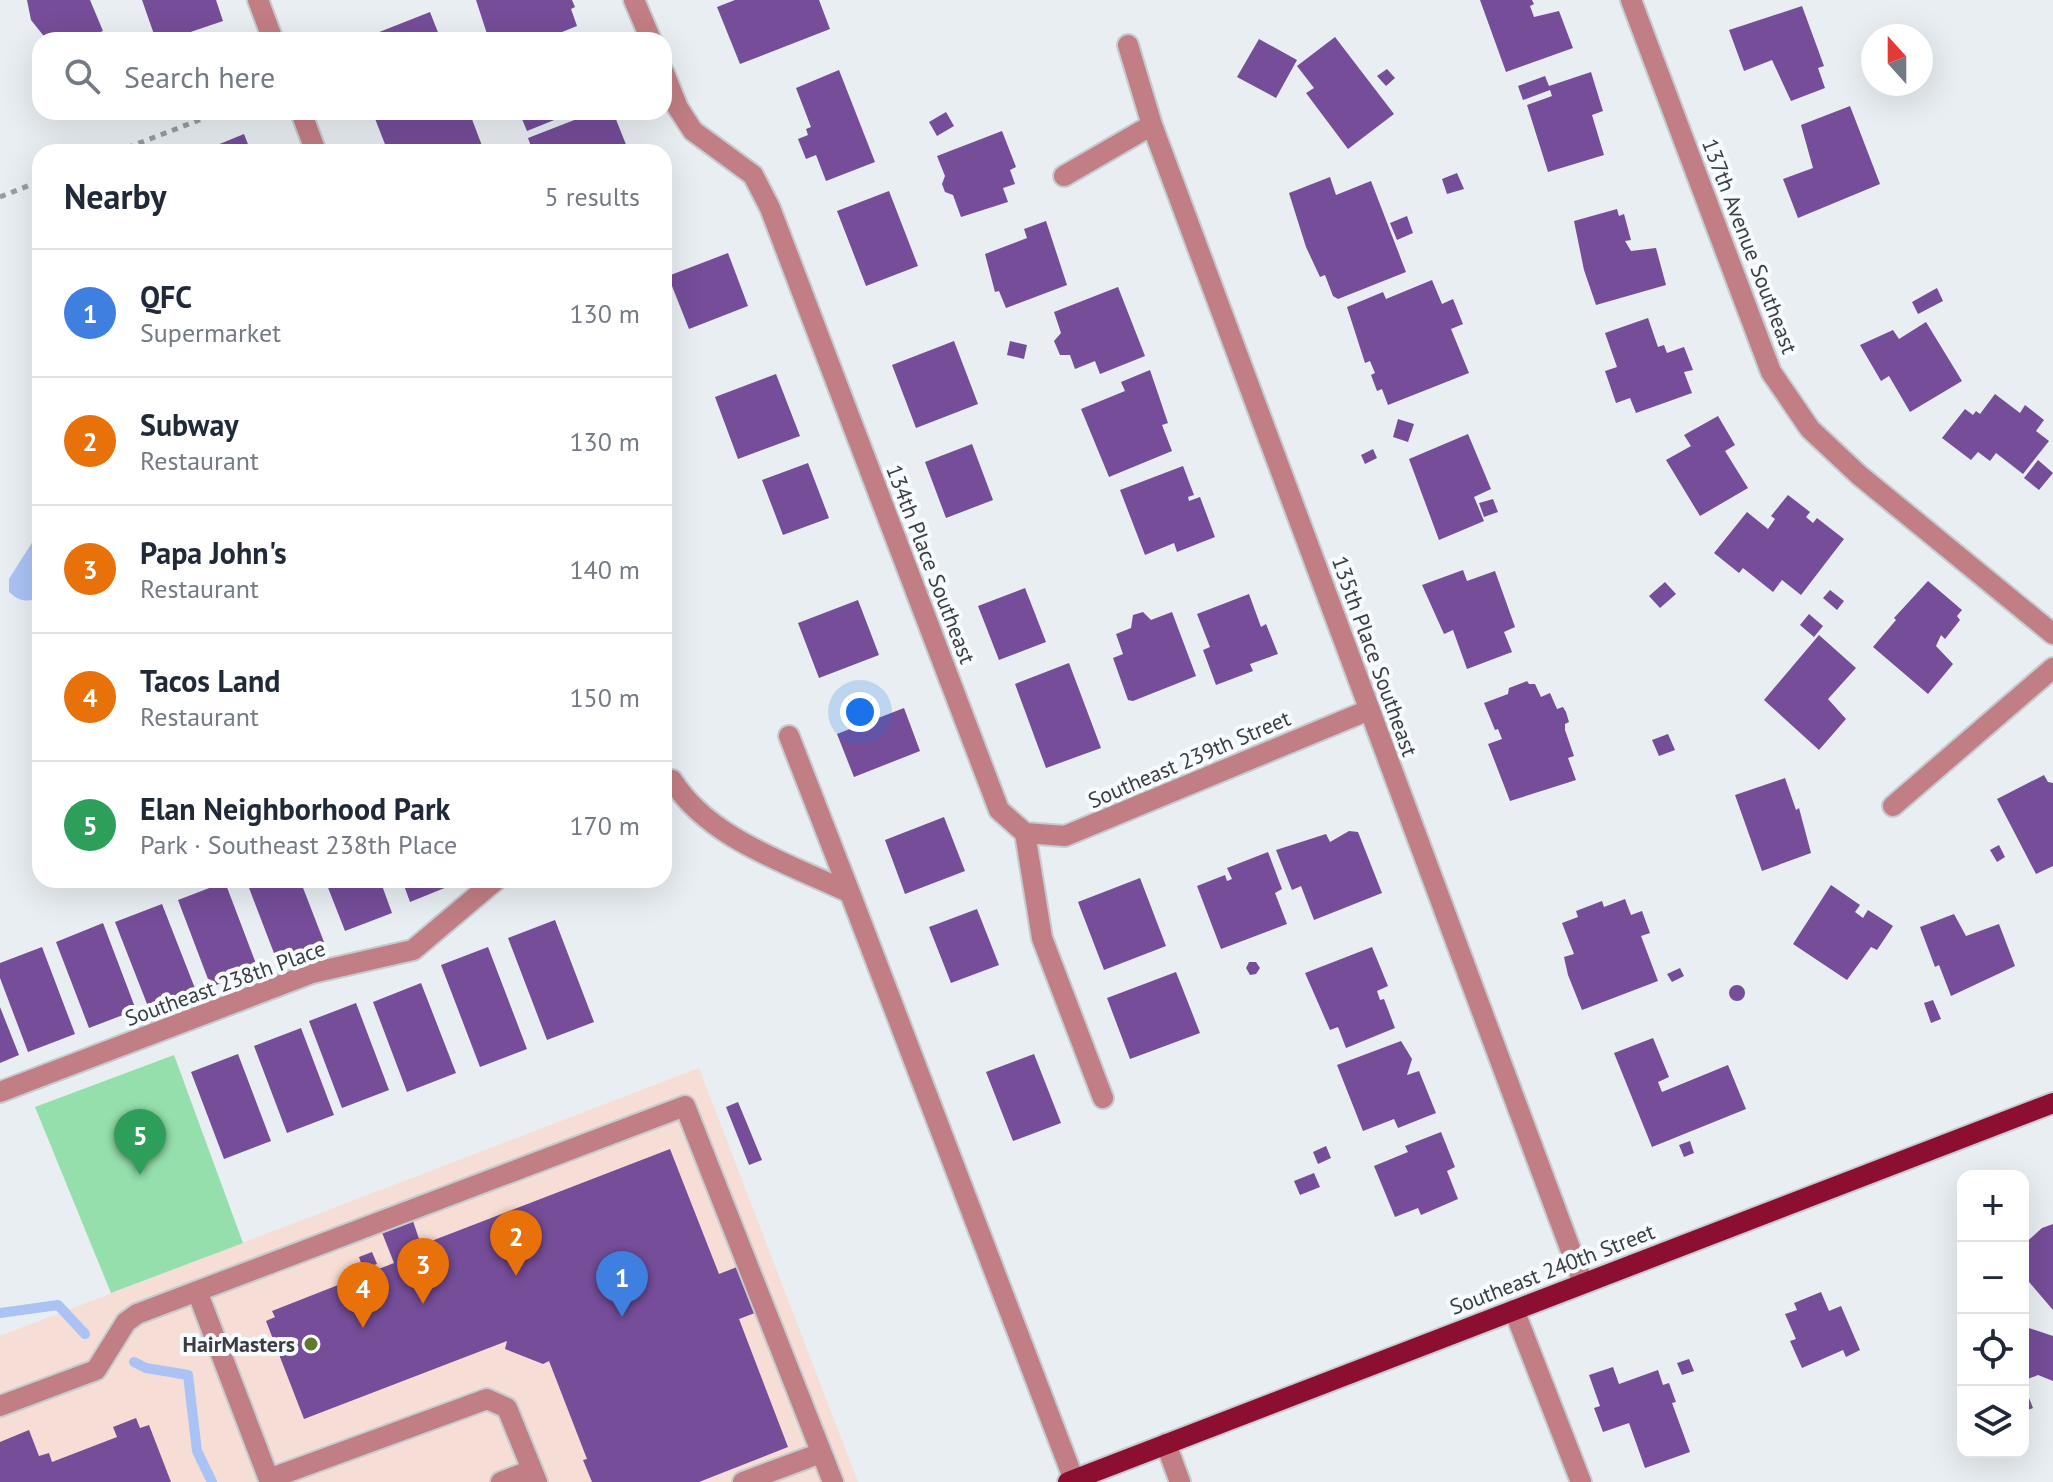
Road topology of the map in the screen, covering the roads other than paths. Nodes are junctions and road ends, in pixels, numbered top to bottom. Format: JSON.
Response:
{"nodes":[{"id":1,"x":258,"y":0,"type":"edge"},
{"id":2,"x":634,"y":0,"type":"edge"},
{"id":3,"x":1631,"y":0,"type":"edge"},
{"id":4,"x":270,"y":32,"type":"edge"},
{"id":5,"x":648,"y":32,"type":"edge"},
{"id":6,"x":1128,"y":45,"type":"dead end"},
{"id":7,"x":672,"y":93,"type":"edge"},
{"id":8,"x":304,"y":120,"type":"edge"},
{"id":9,"x":1152,"y":125,"type":"junction"},
{"id":10,"x":313,"y":144,"type":"edge"},
{"id":11,"x":1064,"y":176,"type":"dead end"},
{"id":12,"x":2053,"y":634,"type":"edge"},
{"id":13,"x":2053,"y":668,"type":"edge"},
{"id":14,"x":1369,"y":710,"type":"junction"},
{"id":15,"x":789,"y":736,"type":"dead end"},
{"id":16,"x":672,"y":780,"type":"dead end"},
{"id":17,"x":1893,"y":806,"type":"dead end"},
{"id":18,"x":1025,"y":833,"type":"junction"},
{"id":19,"x":487,"y":888,"type":"edge"},
{"id":20,"x":850,"y":893,"type":"junction"},
{"id":21,"x":0,"y":1092,"type":"edge"},
{"id":22,"x":1103,"y":1098,"type":"dead end"},
{"id":23,"x":2053,"y":1103,"type":"edge"},
{"id":24,"x":1583,"y":1283,"type":"junction"},
{"id":25,"x":197,"y":1291,"type":"junction"},
{"id":26,"x":1514,"y":1310,"type":"junction"},
{"id":27,"x":0,"y":1406,"type":"edge"},
{"id":28,"x":1166,"y":1444,"type":"junction"},
{"id":29,"x":821,"y":1453,"type":"junction"},
{"id":30,"x":534,"y":1476,"type":"edge"},
{"id":31,"x":270,"y":1480,"type":"edge"},
{"id":32,"x":1071,"y":1481,"type":"edge"},
{"id":33,"x":501,"y":1482,"type":"edge"},
{"id":34,"x":743,"y":1482,"type":"edge"},
{"id":35,"x":833,"y":1482,"type":"edge"},
{"id":36,"x":1180,"y":1482,"type":"edge"},
{"id":37,"x":1581,"y":1482,"type":"edge"}],
"edges":[{"from":1,"to":4,"type":"street"},
{"from":2,"to":5,"type":"street"},
{"from":3,"to":12,"type":"street","name":"137th Avenue Southeast"},
{"from":6,"to":9,"type":"street","name":"135th Place Southeast"},
{"from":7,"to":18,"type":"street","name":"134th Place Southeast"},
{"from":8,"to":10,"type":"street"},
{"from":9,"to":11,"type":"street"},
{"from":9,"to":14,"type":"street","name":"135th Place Southeast"},
{"from":13,"to":17,"type":"street"},
{"from":14,"to":18,"type":"street","name":"Southeast 239th Street"},
{"from":14,"to":24,"type":"street","name":"135th Place Southeast"},
{"from":15,"to":20,"type":"street"},
{"from":16,"to":20,"type":"street"},
{"from":18,"to":22,"type":"street"},
{"from":19,"to":21,"type":"street","name":"Southeast 238th Place"},
{"from":20,"to":32,"type":"street"},
{"from":23,"to":24,"type":"main road","name":"Southeast 240th Street"},
{"from":24,"to":26,"type":"main road","name":"Southeast 240th Street"},
{"from":25,"to":27,"type":"street"},
{"from":25,"to":29,"type":"street"},
{"from":25,"to":31,"type":"street"},
{"from":26,"to":28,"type":"main road","name":"Southeast 240th Street"},
{"from":26,"to":37,"type":"street"},
{"from":28,"to":32,"type":"main road","name":"Southeast 240th Street"},
{"from":28,"to":36,"type":"street"},
{"from":29,"to":34,"type":"street"},
{"from":29,"to":35,"type":"street"},
{"from":30,"to":31,"type":"street"},
{"from":30,"to":33,"type":"street"}]}
